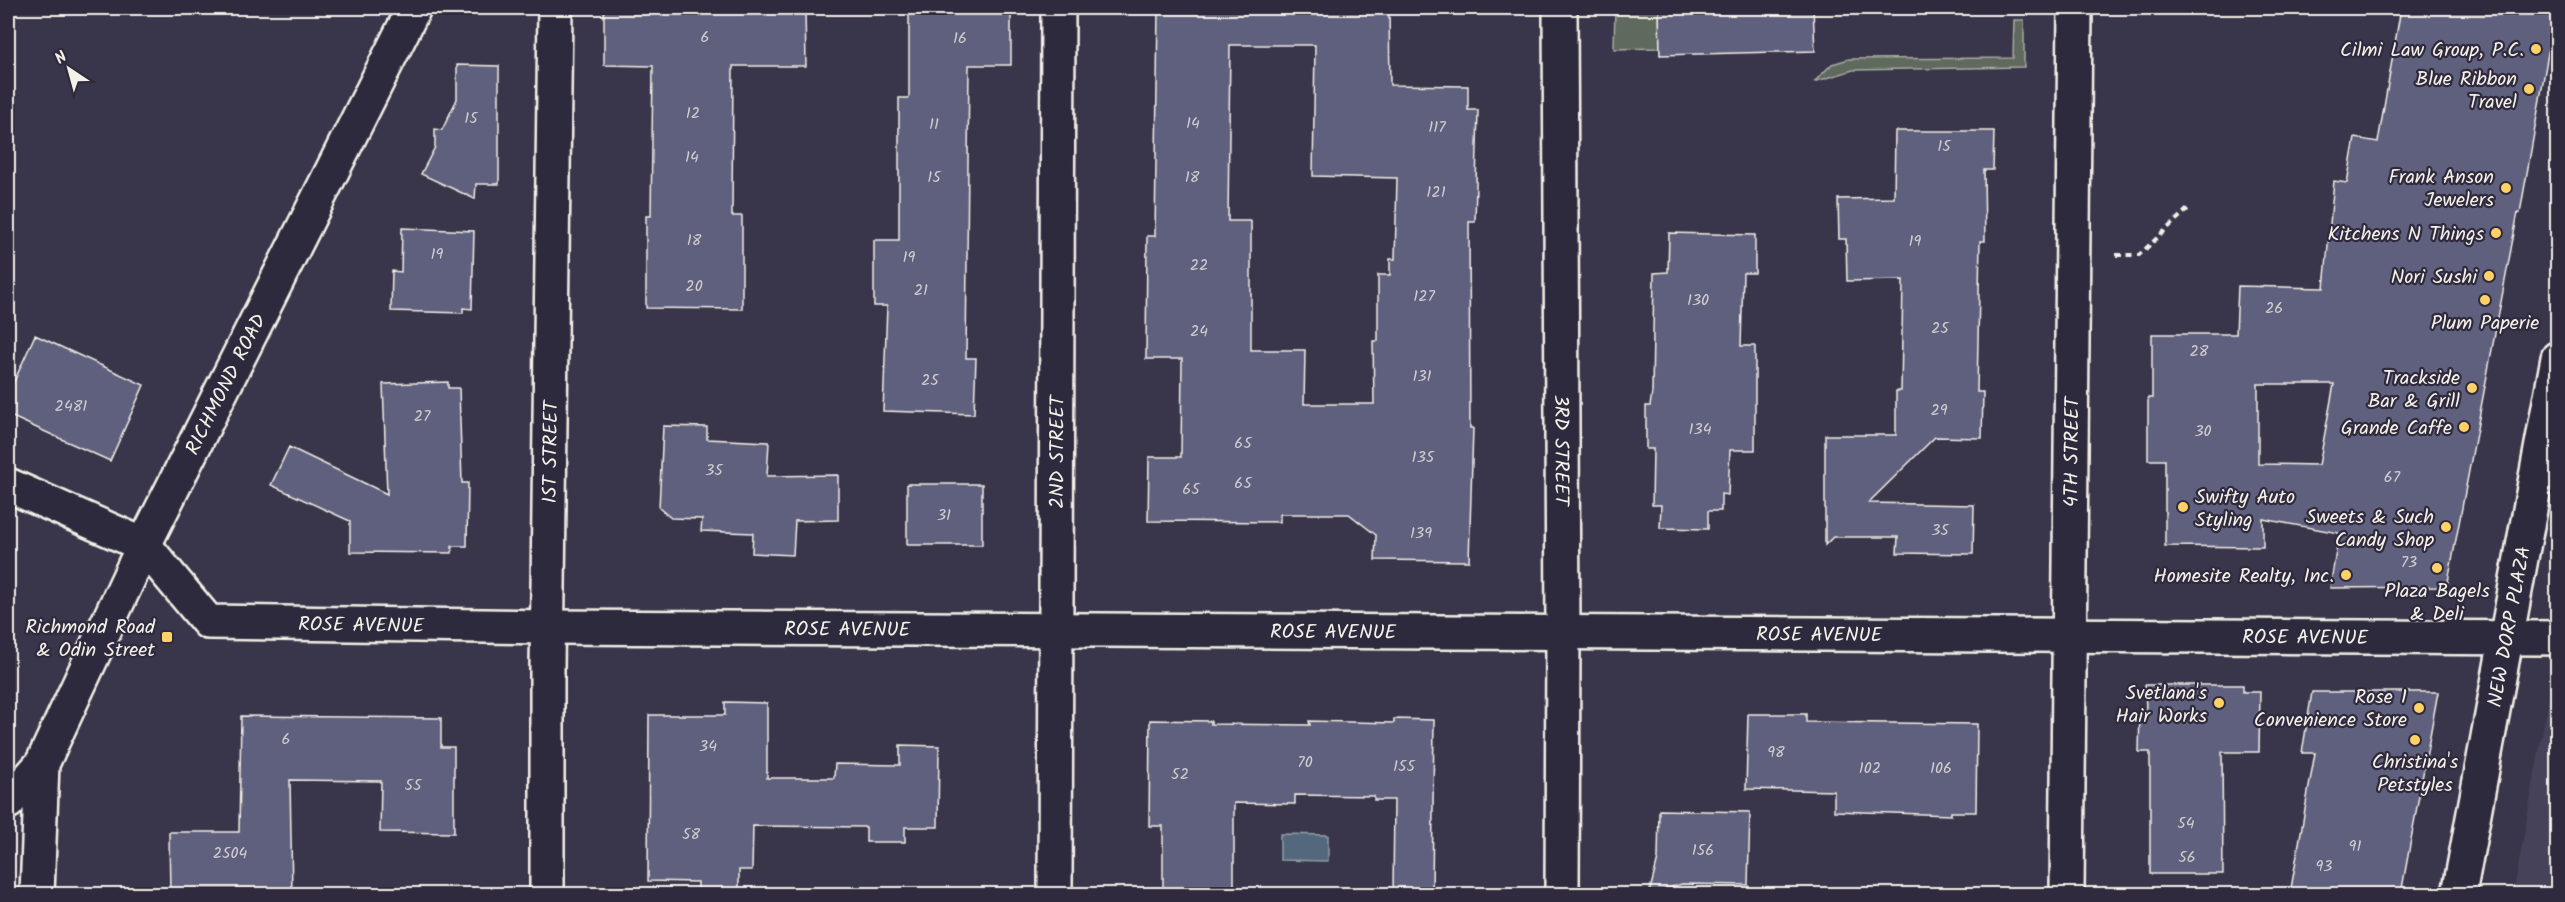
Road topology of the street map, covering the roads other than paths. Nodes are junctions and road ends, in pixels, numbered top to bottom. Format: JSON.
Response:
{"nodes":[{"id":1,"x":414,"y":8,"type":"edge"},
{"id":2,"x":555,"y":8,"type":"edge"},
{"id":3,"x":1058,"y":8,"type":"edge"},
{"id":4,"x":1560,"y":8,"type":"edge"},
{"id":5,"x":2075,"y":8,"type":"edge"},
{"id":6,"x":2558,"y":358,"type":"edge"},
{"id":7,"x":8,"y":485,"type":"edge"},
{"id":8,"x":144,"y":545,"type":"junction"},
{"id":9,"x":547,"y":627,"type":"junction"},
{"id":10,"x":1056,"y":630,"type":"junction"},
{"id":11,"x":1563,"y":634,"type":"junction"},
{"id":12,"x":2070,"y":636,"type":"junction"},
{"id":13,"x":2506,"y":638,"type":"junction"},
{"id":14,"x":2558,"y":638,"type":"edge"},
{"id":15,"x":42,"y":764,"type":"junction"},
{"id":16,"x":8,"y":802,"type":"edge"},
{"id":17,"x":37,"y":894,"type":"edge"},
{"id":18,"x":547,"y":894,"type":"edge"},
{"id":19,"x":1054,"y":894,"type":"edge"},
{"id":20,"x":1562,"y":894,"type":"edge"},
{"id":21,"x":2067,"y":894,"type":"edge"},
{"id":22,"x":2459,"y":894,"type":"edge"}],
"edges":[{"from":1,"to":8,"type":"street","name":"RICHMOND ROAD"},
{"from":2,"to":9,"type":"street","name":"1ST STREET"},
{"from":3,"to":10,"type":"street","name":"2ND STREET"},
{"from":4,"to":11,"type":"street","name":"3RD STREET"},
{"from":5,"to":12,"type":"street","name":"4TH STREET"},
{"from":6,"to":13,"type":"street","name":"NEW DORP PLAZA"},
{"from":7,"to":8,"type":"street"},
{"from":8,"to":9,"type":"street","name":"ROSE AVENUE"},
{"from":8,"to":15,"type":"street","name":"RICHMOND ROAD"},
{"from":9,"to":10,"type":"street","name":"ROSE AVENUE"},
{"from":9,"to":18,"type":"street","name":"1ST STREET"},
{"from":10,"to":11,"type":"street","name":"ROSE AVENUE"},
{"from":10,"to":19,"type":"street","name":"2ND STREET"},
{"from":11,"to":12,"type":"street","name":"ROSE AVENUE"},
{"from":11,"to":20,"type":"street","name":"3RD STREET"},
{"from":12,"to":13,"type":"street","name":"ROSE AVENUE"},
{"from":12,"to":21,"type":"street","name":"4TH STREET"},
{"from":13,"to":14,"type":"street","name":"ROSE AVENUE"},
{"from":13,"to":22,"type":"street","name":"NEW DORP PLAZA"},
{"from":15,"to":16,"type":"street","name":"RICHMOND ROAD"},
{"from":15,"to":17,"type":"street","name":"RICHMOND ROAD"}]}
